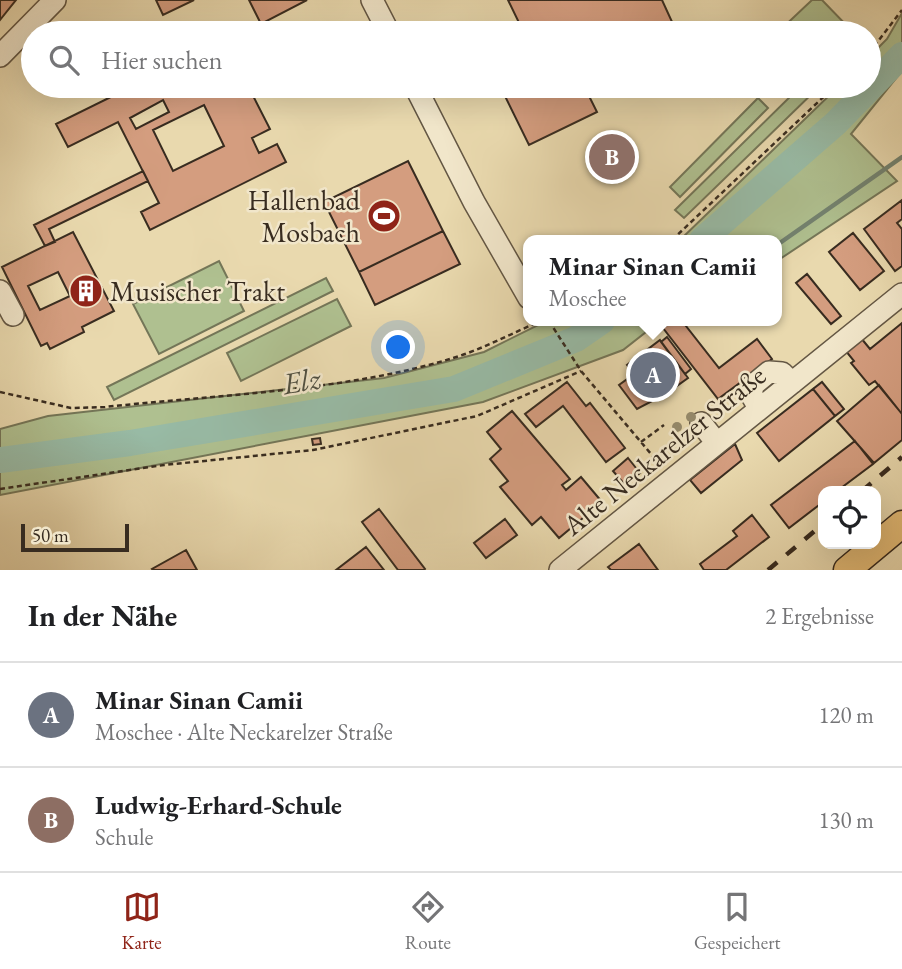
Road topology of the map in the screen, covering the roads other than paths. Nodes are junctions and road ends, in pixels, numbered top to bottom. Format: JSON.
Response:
{"nodes":[{"id":1,"x":55,"y":0,"type":"edge"},
{"id":2,"x":372,"y":0,"type":"edge"},
{"id":3,"x":34,"y":21,"type":"edge"},
{"id":4,"x":383,"y":21,"type":"edge"},
{"id":5,"x":21,"y":34,"type":"edge"},
{"id":6,"x":0,"y":55,"type":"edge"},
{"id":7,"x":421,"y":98,"type":"edge"},
{"id":8,"x":523,"y":289,"type":"edge"},
{"id":9,"x":0,"y":290,"type":"edge"},
{"id":10,"x":902,"y":294,"type":"edge"},
{"id":11,"x":13,"y":315,"type":"dead end"},
{"id":12,"x":701,"y":424,"type":"dead end"},
{"id":13,"x":716,"y":442,"type":"junction"},
{"id":14,"x":902,"y":505,"type":"edge"},
{"id":15,"x":902,"y":524,"type":"edge"},
{"id":16,"x":865,"y":552,"type":"edge"},
{"id":17,"x":560,"y":570,"type":"edge"}],
"edges":[{"from":1,"to":3,"type":"street"},
{"from":2,"to":4,"type":"street"},
{"from":5,"to":6,"type":"street"},
{"from":7,"to":8,"type":"street"},
{"from":9,"to":11,"type":"street"},
{"from":10,"to":13,"type":"street","name":"Alte Neckarelzer Straße"},
{"from":12,"to":13,"type":"street"},
{"from":13,"to":17,"type":"street","name":"Alte Neckarelzer Straße"},
{"from":14,"to":16,"type":"main road"},
{"from":15,"to":16,"type":"main road"}]}
